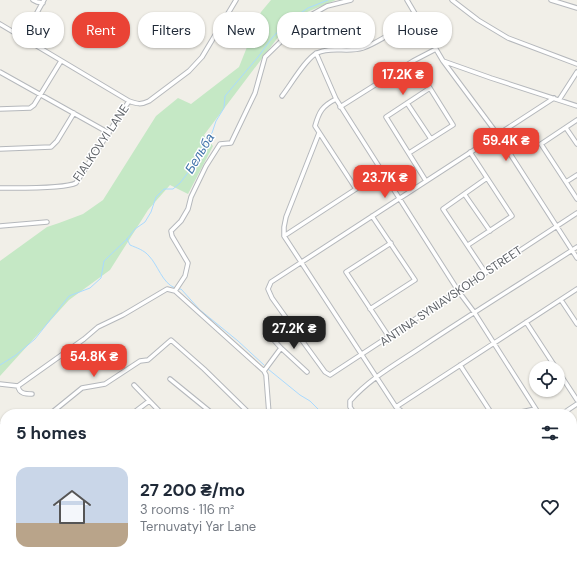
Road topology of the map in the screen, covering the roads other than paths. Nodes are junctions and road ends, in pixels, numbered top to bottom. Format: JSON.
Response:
{"nodes":[{"id":1,"x":33,"y":0,"type":"edge"},
{"id":2,"x":236,"y":0,"type":"edge"},
{"id":3,"x":351,"y":0,"type":"edge"},
{"id":4,"x":407,"y":0,"type":"edge"},
{"id":5,"x":452,"y":0,"type":"edge"},
{"id":6,"x":551,"y":0,"type":"edge"},
{"id":7,"x":44,"y":2,"type":"edge"},
{"id":8,"x":577,"y":8,"type":"edge"},
{"id":9,"x":38,"y":12,"type":"edge"},
{"id":10,"x":413,"y":12,"type":"edge"},
{"id":11,"x":0,"y":24,"type":"edge"},
{"id":12,"x":12,"y":31,"type":"edge"},
{"id":13,"x":383,"y":37,"type":"edge"},
{"id":14,"x":40,"y":48,"type":"edge"},
{"id":15,"x":436,"y":49,"type":"joint"},
{"id":16,"x":316,"y":53,"type":"junction"},
{"id":17,"x":61,"y":61,"type":"junction"},
{"id":18,"x":413,"y":61,"type":"junction"},
{"id":19,"x":443,"y":61,"type":"junction"},
{"id":20,"x":577,"y":64,"type":"edge"},
{"id":21,"x":0,"y":72,"type":"edge"},
{"id":22,"x":577,"y":72,"type":"edge"},
{"id":23,"x":430,"y":88,"type":"junction"},
{"id":24,"x":40,"y":94,"type":"junction"},
{"id":25,"x":282,"y":96,"type":"dead end"},
{"id":26,"x":554,"y":98,"type":"junction"},
{"id":27,"x":336,"y":99,"type":"junction"},
{"id":28,"x":129,"y":100,"type":"junction"},
{"id":29,"x":559,"y":100,"type":"junction"},
{"id":30,"x":407,"y":103,"type":"junction"},
{"id":31,"x":577,"y":106,"type":"edge"},
{"id":32,"x":340,"y":107,"type":"junction"},
{"id":33,"x":0,"y":109,"type":"edge"},
{"id":34,"x":74,"y":113,"type":"junction"},
{"id":35,"x":577,"y":120,"type":"edge"},
{"id":36,"x":566,"y":128,"type":"junction"},
{"id":37,"x":319,"y":133,"type":"junction"},
{"id":38,"x":109,"y":134,"type":"junction"},
{"id":39,"x":498,"y":135,"type":"junction"},
{"id":40,"x":431,"y":139,"type":"junction"},
{"id":41,"x":577,"y":144,"type":"edge"},
{"id":42,"x":0,"y":149,"type":"edge"},
{"id":43,"x":470,"y":152,"type":"junction"},
{"id":44,"x":409,"y":153,"type":"junction"},
{"id":45,"x":382,"y":172,"type":"junction"},
{"id":46,"x":577,"y":175,"type":"edge"},
{"id":47,"x":488,"y":178,"type":"junction"},
{"id":48,"x":426,"y":181,"type":"junction"},
{"id":49,"x":566,"y":182,"type":"junction"},
{"id":50,"x":0,"y":188,"type":"edge"},
{"id":51,"x":356,"y":189,"type":"junction"},
{"id":52,"x":465,"y":194,"type":"junction"},
{"id":53,"x":400,"y":199,"type":"junction"},
{"id":54,"x":577,"y":199,"type":"edge"},
{"id":55,"x":577,"y":213,"type":"edge"},
{"id":56,"x":372,"y":216,"type":"junction"},
{"id":57,"x":47,"y":222,"type":"dead end"},
{"id":58,"x":0,"y":226,"type":"edge"},
{"id":59,"x":557,"y":226,"type":"junction"},
{"id":60,"x":490,"y":230,"type":"junction"},
{"id":61,"x":284,"y":236,"type":"junction"},
{"id":62,"x":391,"y":243,"type":"junction"},
{"id":63,"x":468,"y":245,"type":"junction"},
{"id":64,"x":577,"y":247,"type":"edge"},
{"id":65,"x":572,"y":250,"type":"junction"},
{"id":66,"x":577,"y":258,"type":"edge"},
{"id":67,"x":302,"y":262,"type":"junction"},
{"id":68,"x":485,"y":272,"type":"junction"},
{"id":69,"x":577,"y":289,"type":"edge"},
{"id":70,"x":175,"y":290,"type":"junction"},
{"id":71,"x":459,"y":292,"type":"junction"},
{"id":72,"x":561,"y":300,"type":"junction"},
{"id":73,"x":370,"y":309,"type":"junction"},
{"id":74,"x":474,"y":312,"type":"junction"},
{"id":75,"x":287,"y":319,"type":"dead end"},
{"id":76,"x":526,"y":322,"type":"junction"},
{"id":77,"x":577,"y":324,"type":"edge"},
{"id":78,"x":389,"y":337,"type":"junction"},
{"id":79,"x":271,"y":338,"type":"dead end"},
{"id":80,"x":301,"y":339,"type":"dead end"},
{"id":81,"x":494,"y":343,"type":"junction"},
{"id":82,"x":281,"y":348,"type":"junction"},
{"id":83,"x":363,"y":354,"type":"junction"},
{"id":84,"x":551,"y":361,"type":"edge"},
{"id":85,"x":460,"y":365,"type":"junction"},
{"id":86,"x":264,"y":371,"type":"junction"},
{"id":87,"x":307,"y":372,"type":"dead end"},
{"id":88,"x":377,"y":377,"type":"junction"},
{"id":89,"x":170,"y":379,"type":"dead end"},
{"id":90,"x":565,"y":382,"type":"edge"},
{"id":91,"x":0,"y":384,"type":"edge"},
{"id":92,"x":134,"y":385,"type":"dead end"},
{"id":93,"x":18,"y":386,"type":"junction"},
{"id":94,"x":32,"y":394,"type":"dead end"},
{"id":95,"x":577,"y":400,"type":"edge"},
{"id":96,"x":149,"y":401,"type":"junction"},
{"id":97,"x":396,"y":407,"type":"junction"},
{"id":98,"x":56,"y":409,"type":"edge"},
{"id":99,"x":139,"y":409,"type":"edge"},
{"id":100,"x":157,"y":409,"type":"edge"},
{"id":101,"x":207,"y":409,"type":"edge"},
{"id":102,"x":245,"y":409,"type":"edge"},
{"id":103,"x":269,"y":409,"type":"edge"},
{"id":104,"x":351,"y":409,"type":"edge"},
{"id":105,"x":399,"y":409,"type":"edge"},
{"id":106,"x":489,"y":409,"type":"edge"},
{"id":107,"x":535,"y":409,"type":"edge"}],
"edges":[{"from":1,"to":7,"type":"street"},
{"from":2,"to":28,"type":"street"},
{"from":3,"to":70,"type":"street"},
{"from":4,"to":10,"type":"street"},
{"from":5,"to":20,"type":"street"},
{"from":6,"to":8,"type":"street"},
{"from":7,"to":9,"type":"street"},
{"from":11,"to":12,"type":"street"},
{"from":13,"to":16,"type":"street"},
{"from":14,"to":17,"type":"street"},
{"from":15,"to":18,"type":"street"},
{"from":15,"to":19,"type":"street"},
{"from":16,"to":25,"type":"street"},
{"from":16,"to":27,"type":"street"},
{"from":17,"to":24,"type":"street"},
{"from":17,"to":28,"type":"street"},
{"from":18,"to":23,"type":"street"},
{"from":18,"to":32,"type":"street"},
{"from":19,"to":26,"type":"street"},
{"from":19,"to":39,"type":"street"},
{"from":21,"to":24,"type":"street"},
{"from":22,"to":29,"type":"street"},
{"from":23,"to":30,"type":"street"},
{"from":23,"to":40,"type":"street"},
{"from":24,"to":33,"type":"street"},
{"from":24,"to":34,"type":"street"},
{"from":26,"to":29,"type":"street"},
{"from":26,"to":39,"type":"street"},
{"from":27,"to":32,"type":"street"},
{"from":27,"to":37,"type":"street"},
{"from":28,"to":38,"type":"street","name":"FIALKOVYI LANE"},
{"from":29,"to":31,"type":"street"},
{"from":30,"to":40,"type":"street"},
{"from":30,"to":44,"type":"street"},
{"from":32,"to":45,"type":"street"},
{"from":34,"to":38,"type":"street"},
{"from":34,"to":42,"type":"street"},
{"from":35,"to":36,"type":"street"},
{"from":36,"to":41,"type":"street"},
{"from":36,"to":49,"type":"street"},
{"from":37,"to":51,"type":"street"},
{"from":37,"to":61,"type":"street"},
{"from":38,"to":50,"type":"street","name":"FIALKOVYI LANE"},
{"from":39,"to":43,"type":"street"},
{"from":39,"to":59,"type":"street"},
{"from":40,"to":44,"type":"street"},
{"from":43,"to":47,"type":"street"},
{"from":43,"to":48,"type":"street"},
{"from":44,"to":48,"type":"street"},
{"from":45,"to":51,"type":"street"},
{"from":45,"to":53,"type":"street"},
{"from":46,"to":49,"type":"street"},
{"from":47,"to":52,"type":"street"},
{"from":47,"to":60,"type":"street"},
{"from":48,"to":53,"type":"street"},
{"from":49,"to":54,"type":"street"},
{"from":51,"to":61,"type":"street"},
{"from":52,"to":60,"type":"street"},
{"from":52,"to":63,"type":"street"},
{"from":53,"to":56,"type":"street"},
{"from":53,"to":71,"type":"street"},
{"from":55,"to":59,"type":"street","name":"ANTINA SYNIAVSKOHO STREET"},
{"from":56,"to":62,"type":"street"},
{"from":56,"to":67,"type":"street"},
{"from":57,"to":58,"type":"street"},
{"from":59,"to":65,"type":"street"},
{"from":59,"to":68,"type":"street","name":"ANTINA SYNIAVSKOHO STREET"},
{"from":60,"to":63,"type":"street"},
{"from":61,"to":67,"type":"street"},
{"from":62,"to":73,"type":"street"},
{"from":62,"to":73,"type":"street"},
{"from":63,"to":68,"type":"street"},
{"from":64,"to":65,"type":"street"},
{"from":65,"to":66,"type":"street"},
{"from":65,"to":74,"type":"street"},
{"from":67,"to":75,"type":"street"},
{"from":67,"to":83,"type":"street"},
{"from":68,"to":71,"type":"street","name":"ANTINA SYNIAVSKOHO STREET"},
{"from":69,"to":72,"type":"street"},
{"from":70,"to":86,"type":"street"},
{"from":70,"to":93,"type":"street"},
{"from":71,"to":74,"type":"street"},
{"from":71,"to":78,"type":"street","name":"ANTINA SYNIAVSKOHO STREET"},
{"from":72,"to":76,"type":"street"},
{"from":72,"to":77,"type":"street"},
{"from":73,"to":78,"type":"street"},
{"from":74,"to":81,"type":"street"},
{"from":74,"to":88,"type":"street"},
{"from":76,"to":81,"type":"street"},
{"from":76,"to":84,"type":"street"},
{"from":78,"to":83,"type":"street","name":"ANTINA SYNIAVSKOHO STREET"},
{"from":79,"to":82,"type":"street"},
{"from":80,"to":83,"type":"street","name":"ANTINA SYNIAVSKOHO STREET"},
{"from":81,"to":85,"type":"street"},
{"from":81,"to":107,"type":"street"},
{"from":82,"to":86,"type":"street"},
{"from":82,"to":87,"type":"street"},
{"from":83,"to":88,"type":"street"},
{"from":85,"to":97,"type":"street"},
{"from":85,"to":106,"type":"street"},
{"from":86,"to":103,"type":"street"},
{"from":88,"to":97,"type":"street"},
{"from":88,"to":104,"type":"street"},
{"from":89,"to":101,"type":"street"},
{"from":90,"to":95,"type":"street"},
{"from":91,"to":93,"type":"street"},
{"from":92,"to":96,"type":"street"},
{"from":93,"to":94,"type":"street"},
{"from":96,"to":99,"type":"street"},
{"from":96,"to":100,"type":"street"},
{"from":97,"to":105,"type":"street"},
{"from":98,"to":102,"type":"street"}]}
